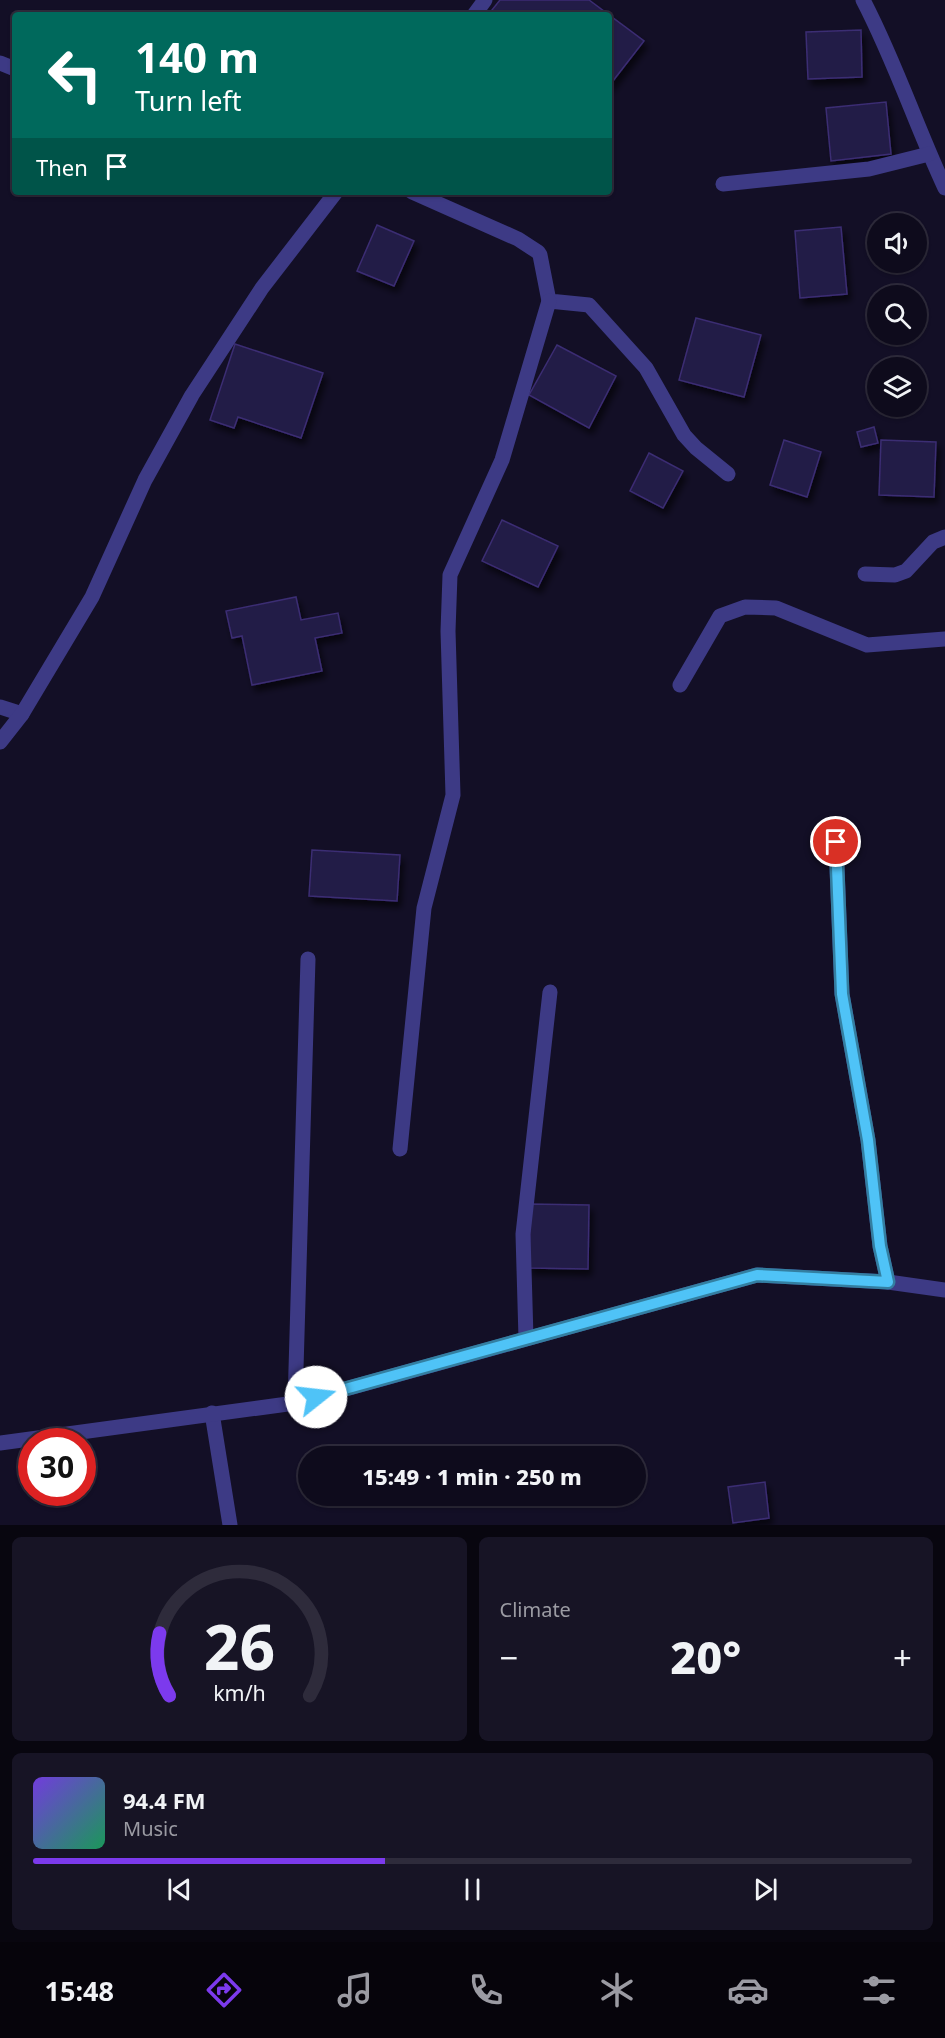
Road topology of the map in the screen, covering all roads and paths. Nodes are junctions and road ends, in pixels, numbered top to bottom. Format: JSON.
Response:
{"nodes":[{"id":1,"x":863,"y":0,"type":"edge"},
{"id":2,"x":929,"y":154,"type":"junction"},
{"id":3,"x":723,"y":184,"type":"dead end"},
{"id":4,"x":945,"y":188,"type":"edge"},
{"id":5,"x":334,"y":195,"type":"edge"},
{"id":6,"x":419,"y":195,"type":"edge"},
{"id":7,"x":549,"y":301,"type":"junction"},
{"id":8,"x":728,"y":474,"type":"dead end"},
{"id":9,"x":945,"y":537,"type":"edge"},
{"id":10,"x":865,"y":574,"type":"dead end"},
{"id":11,"x":945,"y":639,"type":"edge"},
{"id":12,"x":680,"y":685,"type":"dead end"},
{"id":13,"x":0,"y":707,"type":"edge"},
{"id":14,"x":22,"y":714,"type":"junction"},
{"id":15,"x":0,"y":742,"type":"edge"},
{"id":16,"x":836,"y":842,"type":"dead end"},
{"id":17,"x":308,"y":959,"type":"dead end"},
{"id":18,"x":550,"y":992,"type":"dead end"},
{"id":19,"x":400,"y":1149,"type":"dead end"},
{"id":20,"x":888,"y":1282,"type":"junction"},
{"id":21,"x":945,"y":1290,"type":"edge"},
{"id":22,"x":526,"y":1338,"type":"junction"},
{"id":23,"x":295,"y":1403,"type":"junction"},
{"id":24,"x":212,"y":1413,"type":"junction"},
{"id":25,"x":0,"y":1443,"type":"edge"},
{"id":26,"x":230,"y":1525,"type":"edge"}],
"edges":[{"from":1,"to":2,"type":"street"},
{"from":2,"to":3,"type":"street"},
{"from":2,"to":4,"type":"street"},
{"from":5,"to":14,"type":"street"},
{"from":6,"to":7,"type":"street"},
{"from":7,"to":8,"type":"street"},
{"from":7,"to":19,"type":"street"},
{"from":9,"to":10,"type":"street"},
{"from":11,"to":12,"type":"street"},
{"from":13,"to":14,"type":"street"},
{"from":14,"to":15,"type":"street"},
{"from":16,"to":20,"type":"street"},
{"from":17,"to":23,"type":"street"},
{"from":18,"to":22,"type":"street"},
{"from":20,"to":21,"type":"street"},
{"from":20,"to":22,"type":"street"},
{"from":22,"to":23,"type":"street"},
{"from":23,"to":24,"type":"street"},
{"from":24,"to":25,"type":"street"},
{"from":24,"to":26,"type":"street"}]}
